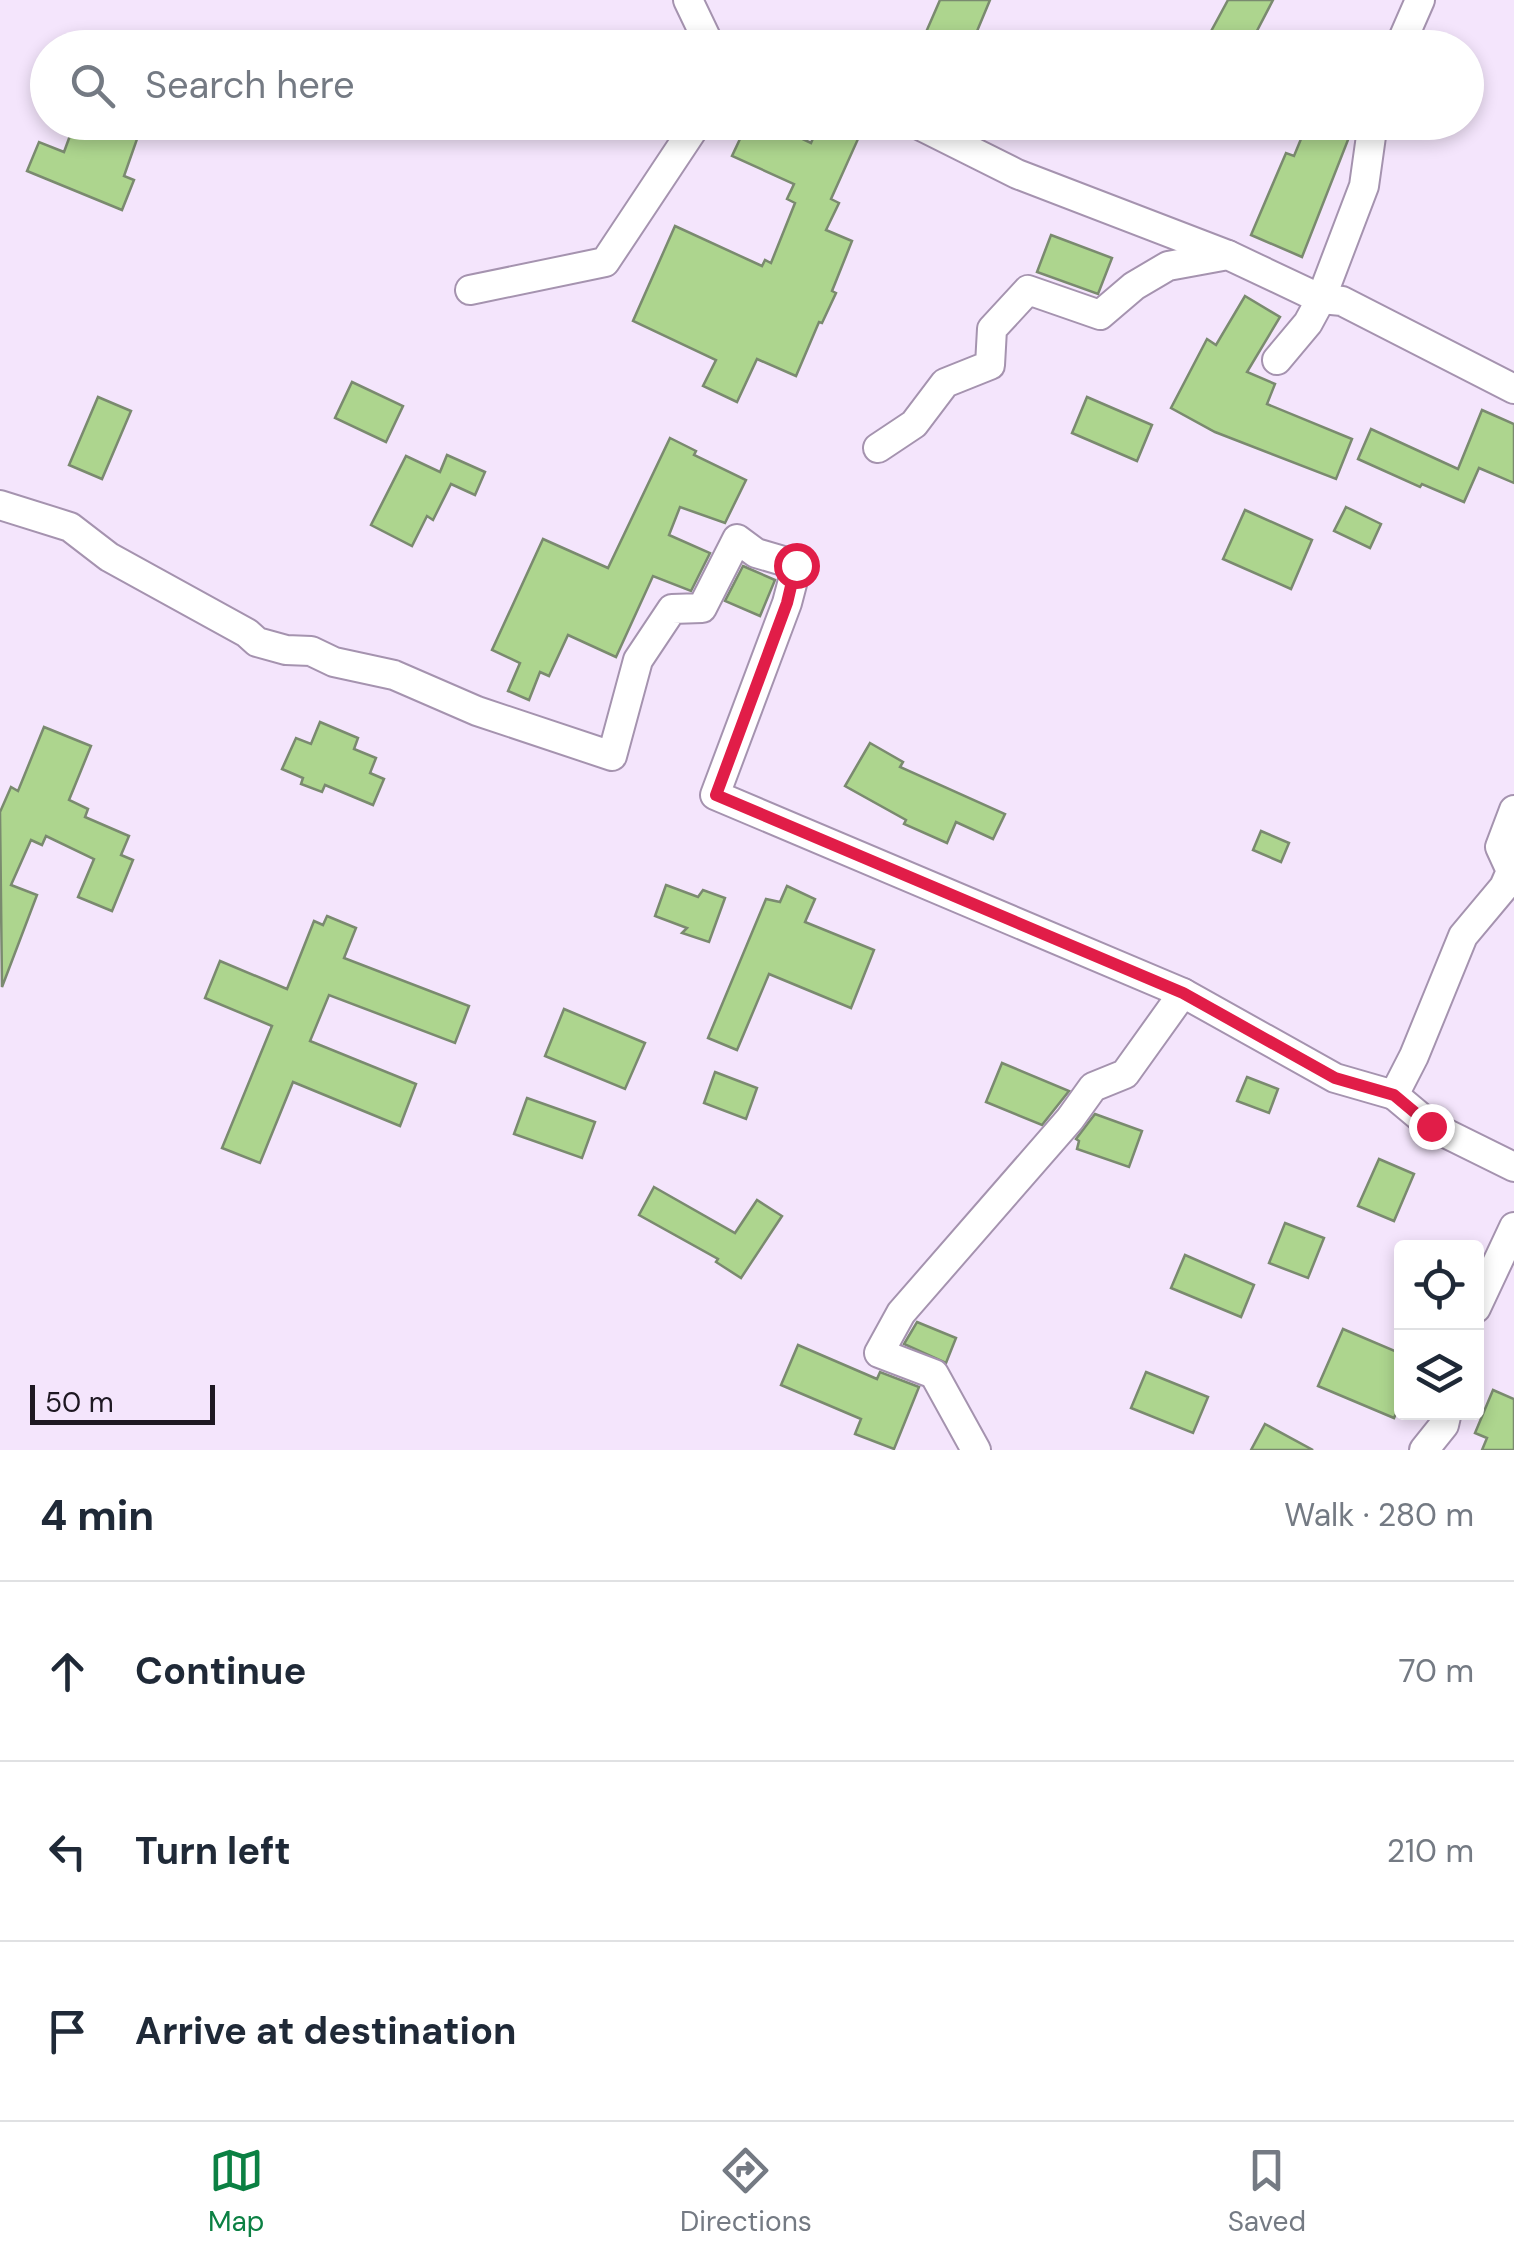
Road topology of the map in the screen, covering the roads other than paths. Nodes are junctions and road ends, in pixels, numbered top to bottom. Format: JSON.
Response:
{"nodes":[{"id":1,"x":688,"y":0,"type":"edge"},
{"id":2,"x":1420,"y":0,"type":"edge"},
{"id":3,"x":702,"y":30,"type":"edge"},
{"id":4,"x":1407,"y":30,"type":"edge"},
{"id":5,"x":686,"y":140,"type":"edge"},
{"id":6,"x":949,"y":140,"type":"edge"},
{"id":7,"x":1370,"y":140,"type":"edge"},
{"id":8,"x":1228,"y":256,"type":"junction"},
{"id":9,"x":470,"y":290,"type":"dead end"},
{"id":10,"x":1321,"y":299,"type":"junction"},
{"id":11,"x":1276,"y":360,"type":"dead end"},
{"id":12,"x":1514,"y":389,"type":"edge"},
{"id":13,"x":878,"y":448,"type":"dead end"},
{"id":14,"x":0,"y":505,"type":"edge"},
{"id":15,"x":1514,"y":810,"type":"edge"},
{"id":16,"x":1183,"y":993,"type":"junction"},
{"id":17,"x":1394,"y":1095,"type":"junction"},
{"id":18,"x":1514,"y":1167,"type":"edge"},
{"id":19,"x":1514,"y":1227,"type":"edge"},
{"id":20,"x":1484,"y":1291,"type":"edge"},
{"id":21,"x":1445,"y":1420,"type":"edge"},
{"id":22,"x":976,"y":1450,"type":"edge"},
{"id":23,"x":1424,"y":1450,"type":"edge"}],
"edges":[{"from":1,"to":3,"type":"street"},
{"from":2,"to":4,"type":"street"},
{"from":5,"to":9,"type":"street"},
{"from":6,"to":8,"type":"street"},
{"from":7,"to":10,"type":"street"},
{"from":8,"to":10,"type":"street"},
{"from":8,"to":13,"type":"street"},
{"from":10,"to":11,"type":"street"},
{"from":10,"to":12,"type":"street"},
{"from":14,"to":16,"type":"street"},
{"from":15,"to":17,"type":"street"},
{"from":16,"to":17,"type":"street"},
{"from":16,"to":22,"type":"street"},
{"from":17,"to":18,"type":"street"},
{"from":19,"to":20,"type":"street"},
{"from":21,"to":23,"type":"street"}]}
